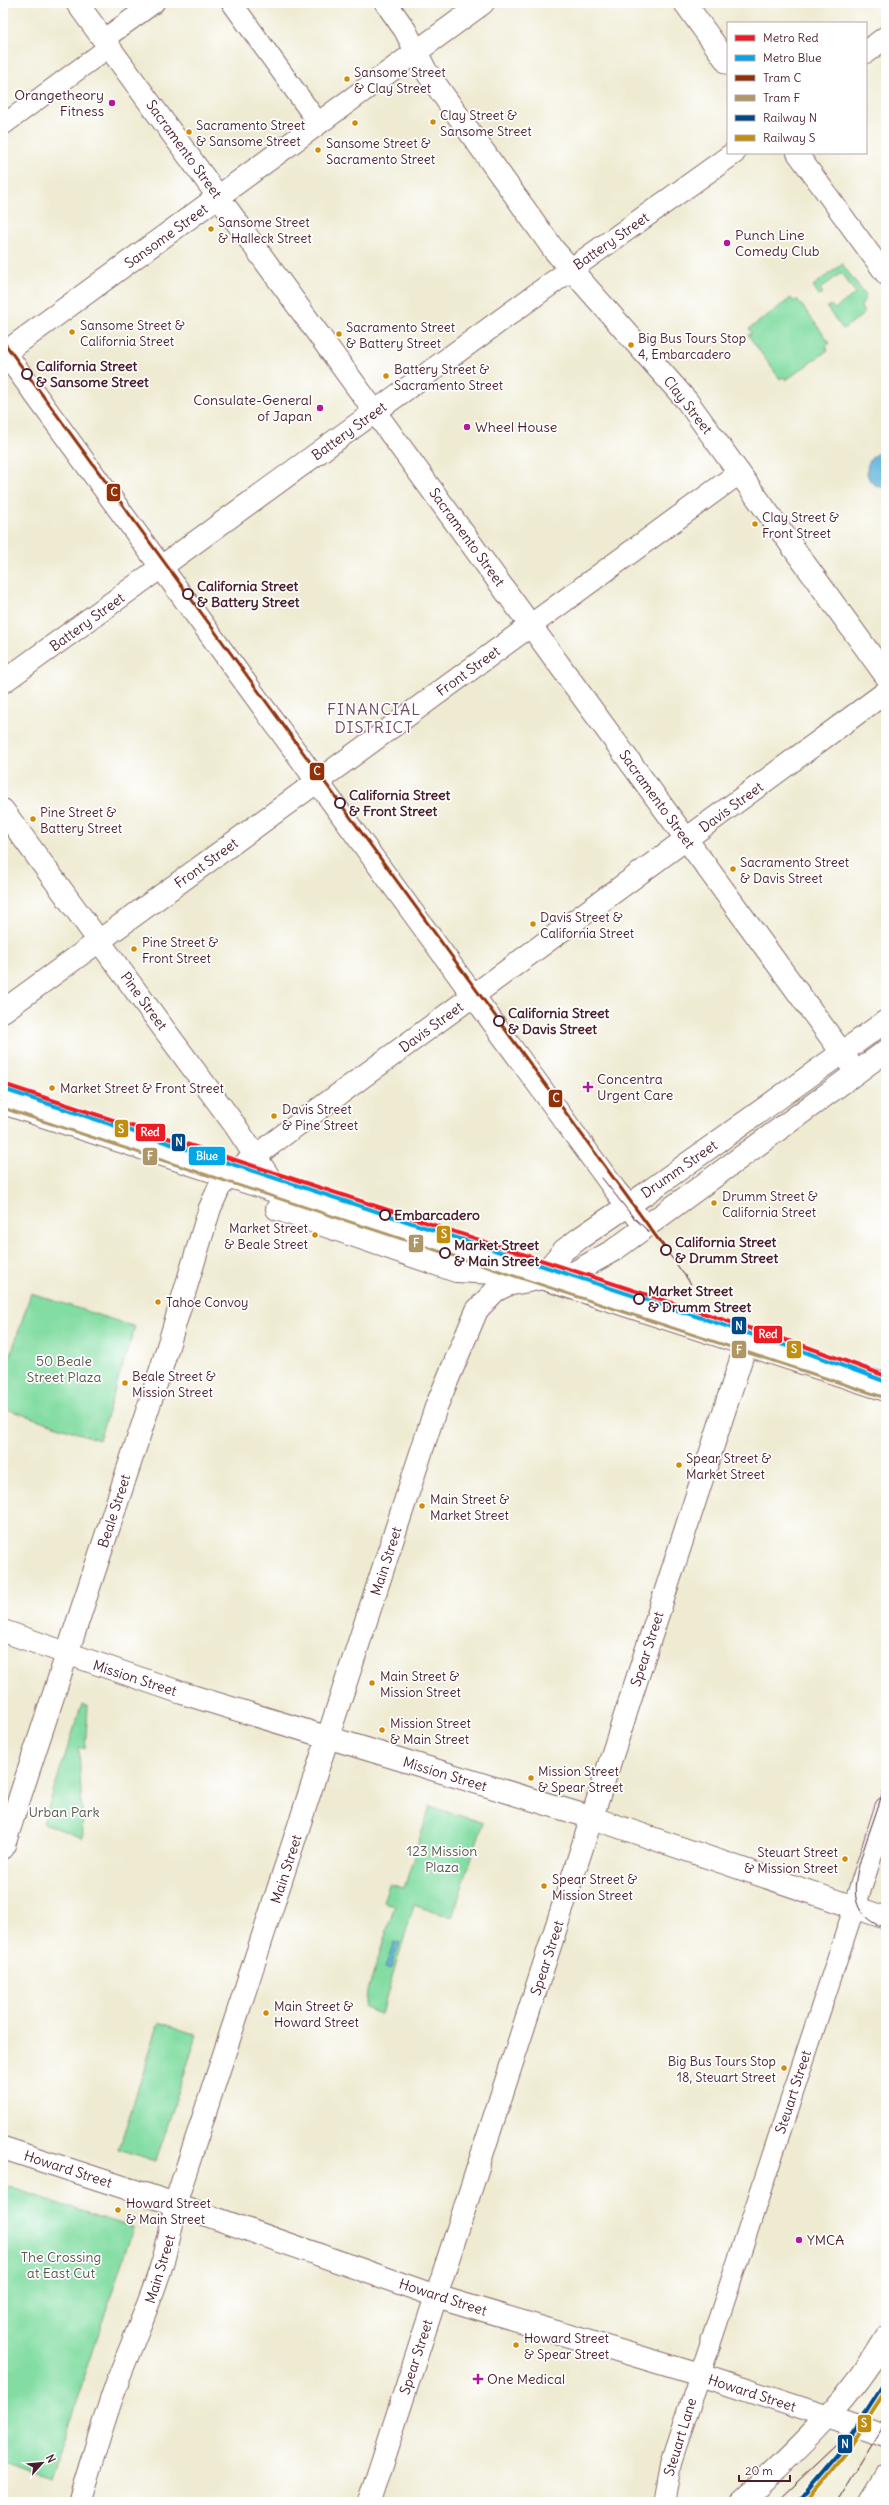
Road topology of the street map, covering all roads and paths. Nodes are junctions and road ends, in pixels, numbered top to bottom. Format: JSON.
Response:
{"nodes":[{"id":1,"x":77,"y":3,"type":"edge"},
{"id":2,"x":154,"y":3,"type":"edge"},
{"id":3,"x":232,"y":3,"type":"edge"},
{"id":4,"x":386,"y":3,"type":"edge"},
{"id":5,"x":484,"y":3,"type":"edge"},
{"id":6,"x":685,"y":3,"type":"edge"},
{"id":7,"x":886,"y":37,"type":"edge"},
{"id":8,"x":106,"y":43,"type":"junction"},
{"id":9,"x":867,"y":51,"type":"edge"},
{"id":10,"x":416,"y":52,"type":"junction"},
{"id":11,"x":727,"y":62,"type":"edge"},
{"id":12,"x":3,"y":124,"type":"edge"},
{"id":13,"x":319,"y":124,"type":"junction"},
{"id":14,"x":733,"y":154,"type":"edge"},
{"id":15,"x":798,"y":154,"type":"edge"},
{"id":16,"x":219,"y":197,"type":"junction"},
{"id":17,"x":572,"y":269,"type":"junction"},
{"id":18,"x":886,"y":275,"type":"edge"},
{"id":19,"x":4,"y":352,"type":"edge"},
{"id":20,"x":375,"y":412,"type":"junction"},
{"id":21,"x":739,"y":473,"type":"junction"},
{"id":22,"x":161,"y":567,"type":"junction"},
{"id":23,"x":530,"y":625,"type":"junction"},
{"id":24,"x":886,"y":676,"type":"edge"},
{"id":25,"x":3,"y":682,"type":"edge"},
{"id":26,"x":886,"y":692,"type":"edge"},
{"id":27,"x":318,"y":782,"type":"junction"},
{"id":28,"x":3,"y":810,"type":"edge"},
{"id":29,"x":687,"y":840,"type":"junction"},
{"id":30,"x":99,"y":941,"type":"junction"},
{"id":31,"x":474,"y":996,"type":"junction"},
{"id":32,"x":3,"y":1011,"type":"edge"},
{"id":33,"x":886,"y":1021,"type":"edge"},
{"id":34,"x":886,"y":1051,"type":"edge"},
{"id":35,"x":842,"y":1052,"type":"junction"},
{"id":36,"x":856,"y":1072,"type":"junction"},
{"id":37,"x":3,"y":1103,"type":"edge"},
{"id":38,"x":254,"y":1156,"type":"junction"},
{"id":39,"x":228,"y":1177,"type":"junction"},
{"id":40,"x":280,"y":1195,"type":"junction"},
{"id":41,"x":627,"y":1204,"type":"junction"},
{"id":42,"x":646,"y":1227,"type":"junction"},
{"id":43,"x":542,"y":1278,"type":"junction"},
{"id":44,"x":746,"y":1344,"type":"junction"},
{"id":45,"x":886,"y":1390,"type":"edge"},
{"id":46,"x":3,"y":1631,"type":"edge"},
{"id":47,"x":67,"y":1654,"type":"junction"},
{"id":48,"x":329,"y":1739,"type":"junction"},
{"id":49,"x":886,"y":1808,"type":"edge"},
{"id":50,"x":593,"y":1818,"type":"junction"},
{"id":51,"x":3,"y":1848,"type":"edge"},
{"id":52,"x":854,"y":1908,"type":"junction"},
{"id":53,"x":886,"y":1918,"type":"edge"},
{"id":54,"x":3,"y":2148,"type":"edge"},
{"id":55,"x":175,"y":2204,"type":"junction"},
{"id":56,"x":436,"y":2296,"type":"junction"},
{"id":57,"x":886,"y":2338,"type":"edge"},
{"id":58,"x":700,"y":2375,"type":"junction"},
{"id":59,"x":829,"y":2418,"type":"junction"},
{"id":60,"x":886,"y":2436,"type":"edge"},
{"id":61,"x":886,"y":2476,"type":"edge"},
{"id":62,"x":665,"y":2499,"type":"dead end"},
{"id":63,"x":79,"y":2502,"type":"edge"},
{"id":64,"x":369,"y":2502,"type":"edge"},
{"id":65,"x":742,"y":2502,"type":"edge"},
{"id":66,"x":870,"y":2502,"type":"edge"}],
"edges":[{"from":1,"to":8,"type":"street","name":"Sacramento Street"},
{"from":2,"to":8,"type":"street"},
{"from":3,"to":13,"type":"street"},
{"from":4,"to":10,"type":"street","name":"Clay Street"},
{"from":5,"to":10,"type":"street","name":"Sansome Street"},
{"from":6,"to":11,"type":"street"},
{"from":7,"to":9,"type":"street"},
{"from":8,"to":12,"type":"street"},
{"from":8,"to":16,"type":"street","name":"Sacramento Street"},
{"from":10,"to":13,"type":"street","name":"Sansome Street"},
{"from":10,"to":17,"type":"street","name":"Clay Street"},
{"from":13,"to":16,"type":"street","name":"Sansome Street"},
{"from":14,"to":17,"type":"street","name":"Battery Street"},
{"from":15,"to":18,"type":"street"},
{"from":16,"to":19,"type":"street","name":"Sansome Street"},
{"from":16,"to":20,"type":"street","name":"Sacramento Street"},
{"from":17,"to":20,"type":"street","name":"Battery Street"},
{"from":17,"to":21,"type":"street","name":"Clay Street"},
{"from":19,"to":22,"type":"street"},
{"from":20,"to":22,"type":"street","name":"Battery Street"},
{"from":20,"to":23,"type":"street","name":"Sacramento Street"},
{"from":21,"to":23,"type":"street","name":"Front Street"},
{"from":21,"to":24,"type":"street","name":"Clay Street"},
{"from":22,"to":25,"type":"street","name":"Battery Street"},
{"from":22,"to":27,"type":"street"},
{"from":23,"to":27,"type":"street","name":"Front Street"},
{"from":23,"to":29,"type":"street","name":"Sacramento Street"},
{"from":26,"to":29,"type":"street","name":"Davis Street"},
{"from":27,"to":30,"type":"street","name":"Front Street"},
{"from":27,"to":31,"type":"street"},
{"from":28,"to":30,"type":"street","name":"Pine Street"},
{"from":29,"to":31,"type":"street","name":"Davis Street"},
{"from":29,"to":35,"type":"street","name":"Sacramento Street"},
{"from":30,"to":32,"type":"street","name":"Front Street"},
{"from":30,"to":38,"type":"street","name":"Pine Street"},
{"from":31,"to":38,"type":"street","name":"Davis Street"},
{"from":31,"to":41,"type":"street"},
{"from":33,"to":35,"type":"street","name":"Drumm Street"},
{"from":34,"to":36,"type":"street","name":"Drumm Street"},
{"from":35,"to":36,"type":"street","name":"Sacramento Street"},
{"from":35,"to":41,"type":"street","name":"Drumm Street"},
{"from":36,"to":42,"type":"street","name":"Drumm Street"},
{"from":37,"to":39,"type":"street"},
{"from":38,"to":39,"type":"street","name":"Davis Street"},
{"from":38,"to":40,"type":"street","name":"Pine Street"},
{"from":39,"to":40,"type":"street"},
{"from":39,"to":43,"type":"street"},
{"from":39,"to":47,"type":"street","name":"Beale Street"},
{"from":40,"to":43,"type":"street"},
{"from":41,"to":42,"type":"street"},
{"from":41,"to":43,"type":"street","name":"Drumm Street"},
{"from":42,"to":43,"type":"street","name":"Drumm Street"},
{"from":43,"to":44,"type":"street"},
{"from":43,"to":48,"type":"street","name":"Main Street"},
{"from":44,"to":45,"type":"street"},
{"from":44,"to":50,"type":"street","name":"Spear Street"},
{"from":46,"to":47,"type":"street","name":"Mission Street"},
{"from":47,"to":48,"type":"street","name":"Mission Street"},
{"from":47,"to":51,"type":"street","name":"Beale Street"},
{"from":48,"to":50,"type":"street","name":"Mission Street"},
{"from":48,"to":55,"type":"street","name":"Main Street"},
{"from":49,"to":52,"type":"street","name":"Steuart Street"},
{"from":50,"to":52,"type":"street","name":"Mission Street"},
{"from":50,"to":56,"type":"street","name":"Spear Street"},
{"from":52,"to":53,"type":"street","name":"Mission Street"},
{"from":52,"to":58,"type":"street","name":"Steuart Street"},
{"from":54,"to":55,"type":"street","name":"Howard Street"},
{"from":55,"to":56,"type":"street","name":"Howard Street"},
{"from":55,"to":63,"type":"street","name":"Main Street"},
{"from":56,"to":58,"type":"street","name":"Howard Street"},
{"from":56,"to":64,"type":"street","name":"Spear Street"},
{"from":57,"to":59,"type":"street"},
{"from":58,"to":59,"type":"street","name":"Howard Street"},
{"from":58,"to":62,"type":"street","name":"Steuart Lane"},
{"from":59,"to":60,"type":"street","name":"Howard Street"},
{"from":59,"to":65,"type":"street"},
{"from":61,"to":66,"type":"street"}]}
